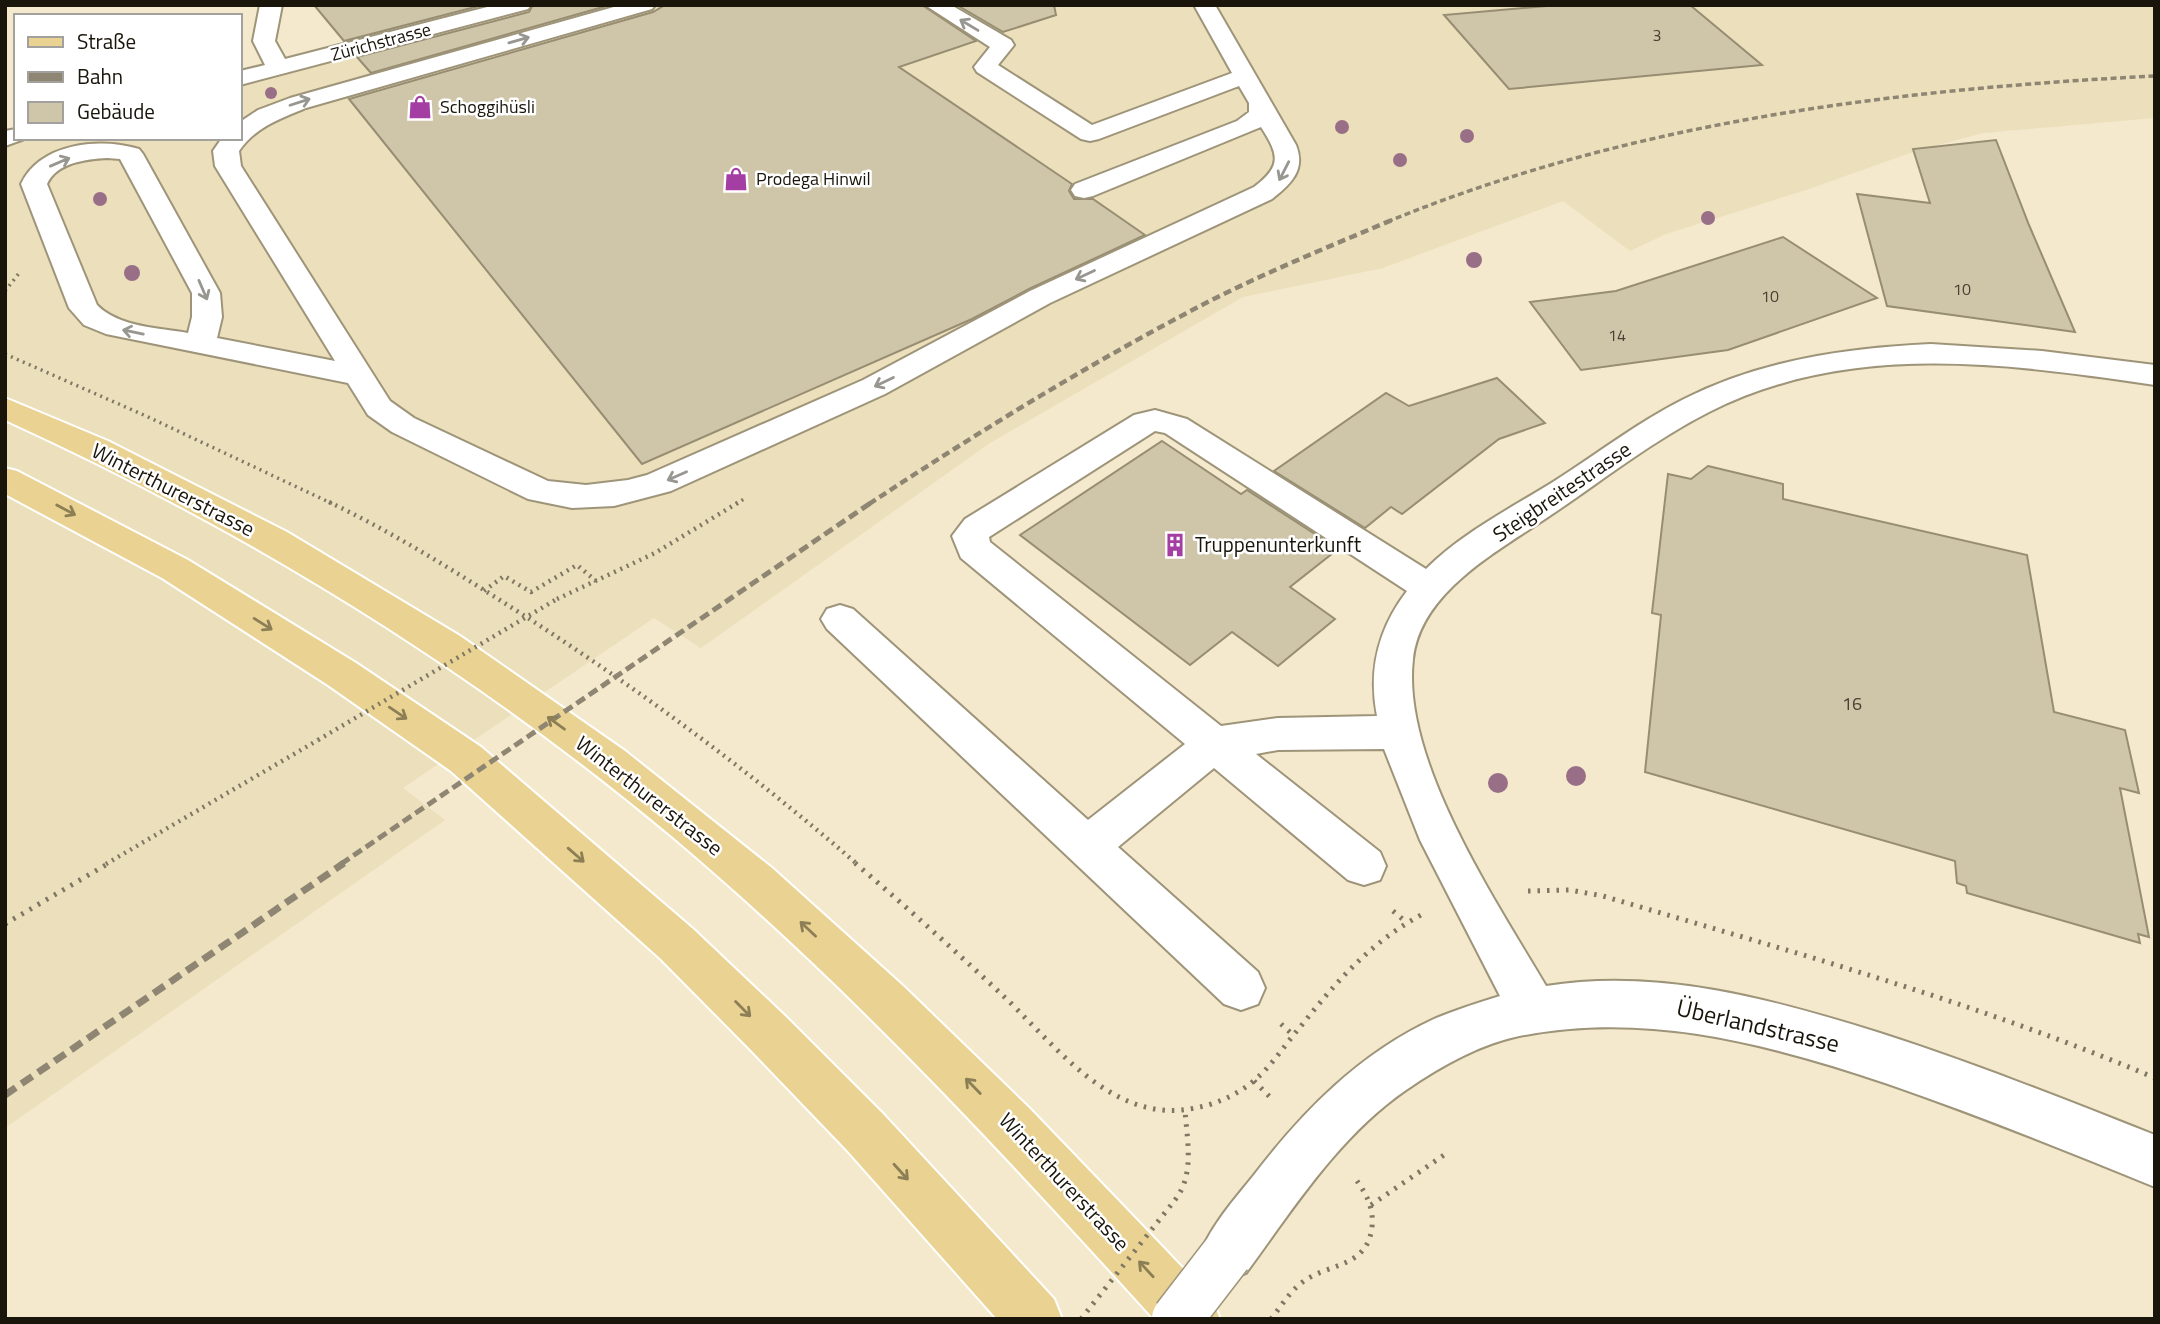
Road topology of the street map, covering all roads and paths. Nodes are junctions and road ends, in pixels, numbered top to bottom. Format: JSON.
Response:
{"nodes":[{"id":1,"x":271,"y":5,"type":"edge"},
{"id":2,"x":522,"y":5,"type":"edge"},
{"id":3,"x":645,"y":5,"type":"edge"},
{"id":4,"x":934,"y":5,"type":"edge"},
{"id":5,"x":1204,"y":5,"type":"edge"},
{"id":6,"x":278,"y":68,"type":"junction"},
{"id":7,"x":1245,"y":76,"type":"junction"},
{"id":8,"x":242,"y":77,"type":"edge"},
{"id":9,"x":1263,"y":112,"type":"junction"},
{"id":10,"x":242,"y":132,"type":"edge"},
{"id":11,"x":233,"y":140,"type":"edge"},
{"id":12,"x":1084,"y":190,"type":"dead end"},
{"id":13,"x":200,"y":345,"type":"junction"},
{"id":14,"x":356,"y":375,"type":"junction"},
{"id":15,"x":2155,"y":375,"type":"edge"},
{"id":16,"x":5,"y":408,"type":"edge"},
{"id":17,"x":5,"y":478,"type":"edge"},
{"id":18,"x":596,"y":581,"type":"dead end"},
{"id":19,"x":1429,"y":588,"type":"junction"},
{"id":20,"x":484,"y":591,"type":"dead end"},
{"id":21,"x":557,"y":599,"type":"dead end"},
{"id":22,"x":840,"y":619,"type":"dead end"},
{"id":23,"x":1398,"y":732,"type":"junction"},
{"id":24,"x":1214,"y":744,"type":"junction"},
{"id":25,"x":1087,"y":847,"type":"junction"},
{"id":26,"x":1364,"y":866,"type":"dead end"},
{"id":27,"x":5,"y":924,"type":"edge"},
{"id":28,"x":1241,"y":988,"type":"dead end"},
{"id":29,"x":1533,"y":1010,"type":"junction"},
{"id":30,"x":1185,"y":1110,"type":"dead end"},
{"id":31,"x":1447,"y":1153,"type":"dead end"},
{"id":32,"x":2155,"y":1161,"type":"edge"},
{"id":33,"x":1371,"y":1205,"type":"dead end"},
{"id":34,"x":1279,"y":1307,"type":"dead end"},
{"id":35,"x":1034,"y":1319,"type":"edge"},
{"id":36,"x":1081,"y":1319,"type":"edge"},
{"id":37,"x":1177,"y":1319,"type":"edge"},
{"id":38,"x":1192,"y":1319,"type":"edge"},
{"id":39,"x":1271,"y":1319,"type":"edge"}],
"edges":[{"from":1,"to":6,"type":"street"},
{"from":2,"to":6,"type":"street","name":"Zürichstrasse"},
{"from":10,"to":3,"type":"street","one_way":true},
{"from":7,"to":4,"type":"street","one_way":true},
{"from":5,"to":7,"type":"street"},
{"from":6,"to":8,"type":"street","name":"Zürichstrasse"},
{"from":7,"to":9,"type":"street"},
{"from":9,"to":12,"type":"street"},
{"from":9,"to":14,"type":"street","one_way":true},
{"from":11,"to":14,"type":"street"},
{"from":13,"to":13,"type":"street","one_way":true},
{"from":13,"to":14,"type":"street"},
{"from":15,"to":19,"type":"street","name":"Steigbreitestrasse"},
{"from":38,"to":16,"type":"main road","name":"Winterthurerstrasse","one_way":true},
{"from":17,"to":35,"type":"main road","one_way":true},
{"from":18,"to":20,"type":"path"},
{"from":19,"to":23,"type":"street","name":"Steigbreitestrasse"},
{"from":19,"to":24,"type":"street"},
{"from":21,"to":27,"type":"path","bridge":true},
{"from":22,"to":25,"type":"street"},
{"from":23,"to":24,"type":"street"},
{"from":23,"to":29,"type":"street","name":"Steigbreitestrasse"},
{"from":24,"to":25,"type":"street"},
{"from":24,"to":26,"type":"street"},
{"from":25,"to":28,"type":"street"},
{"from":29,"to":32,"type":"street","name":"Überlandstrasse"},
{"from":29,"to":37,"type":"street","name":"Überlandstrasse","bridge":true},
{"from":30,"to":36,"type":"path","bridge":true},
{"from":31,"to":33,"type":"path"},
{"from":34,"to":39,"type":"path"}]}
